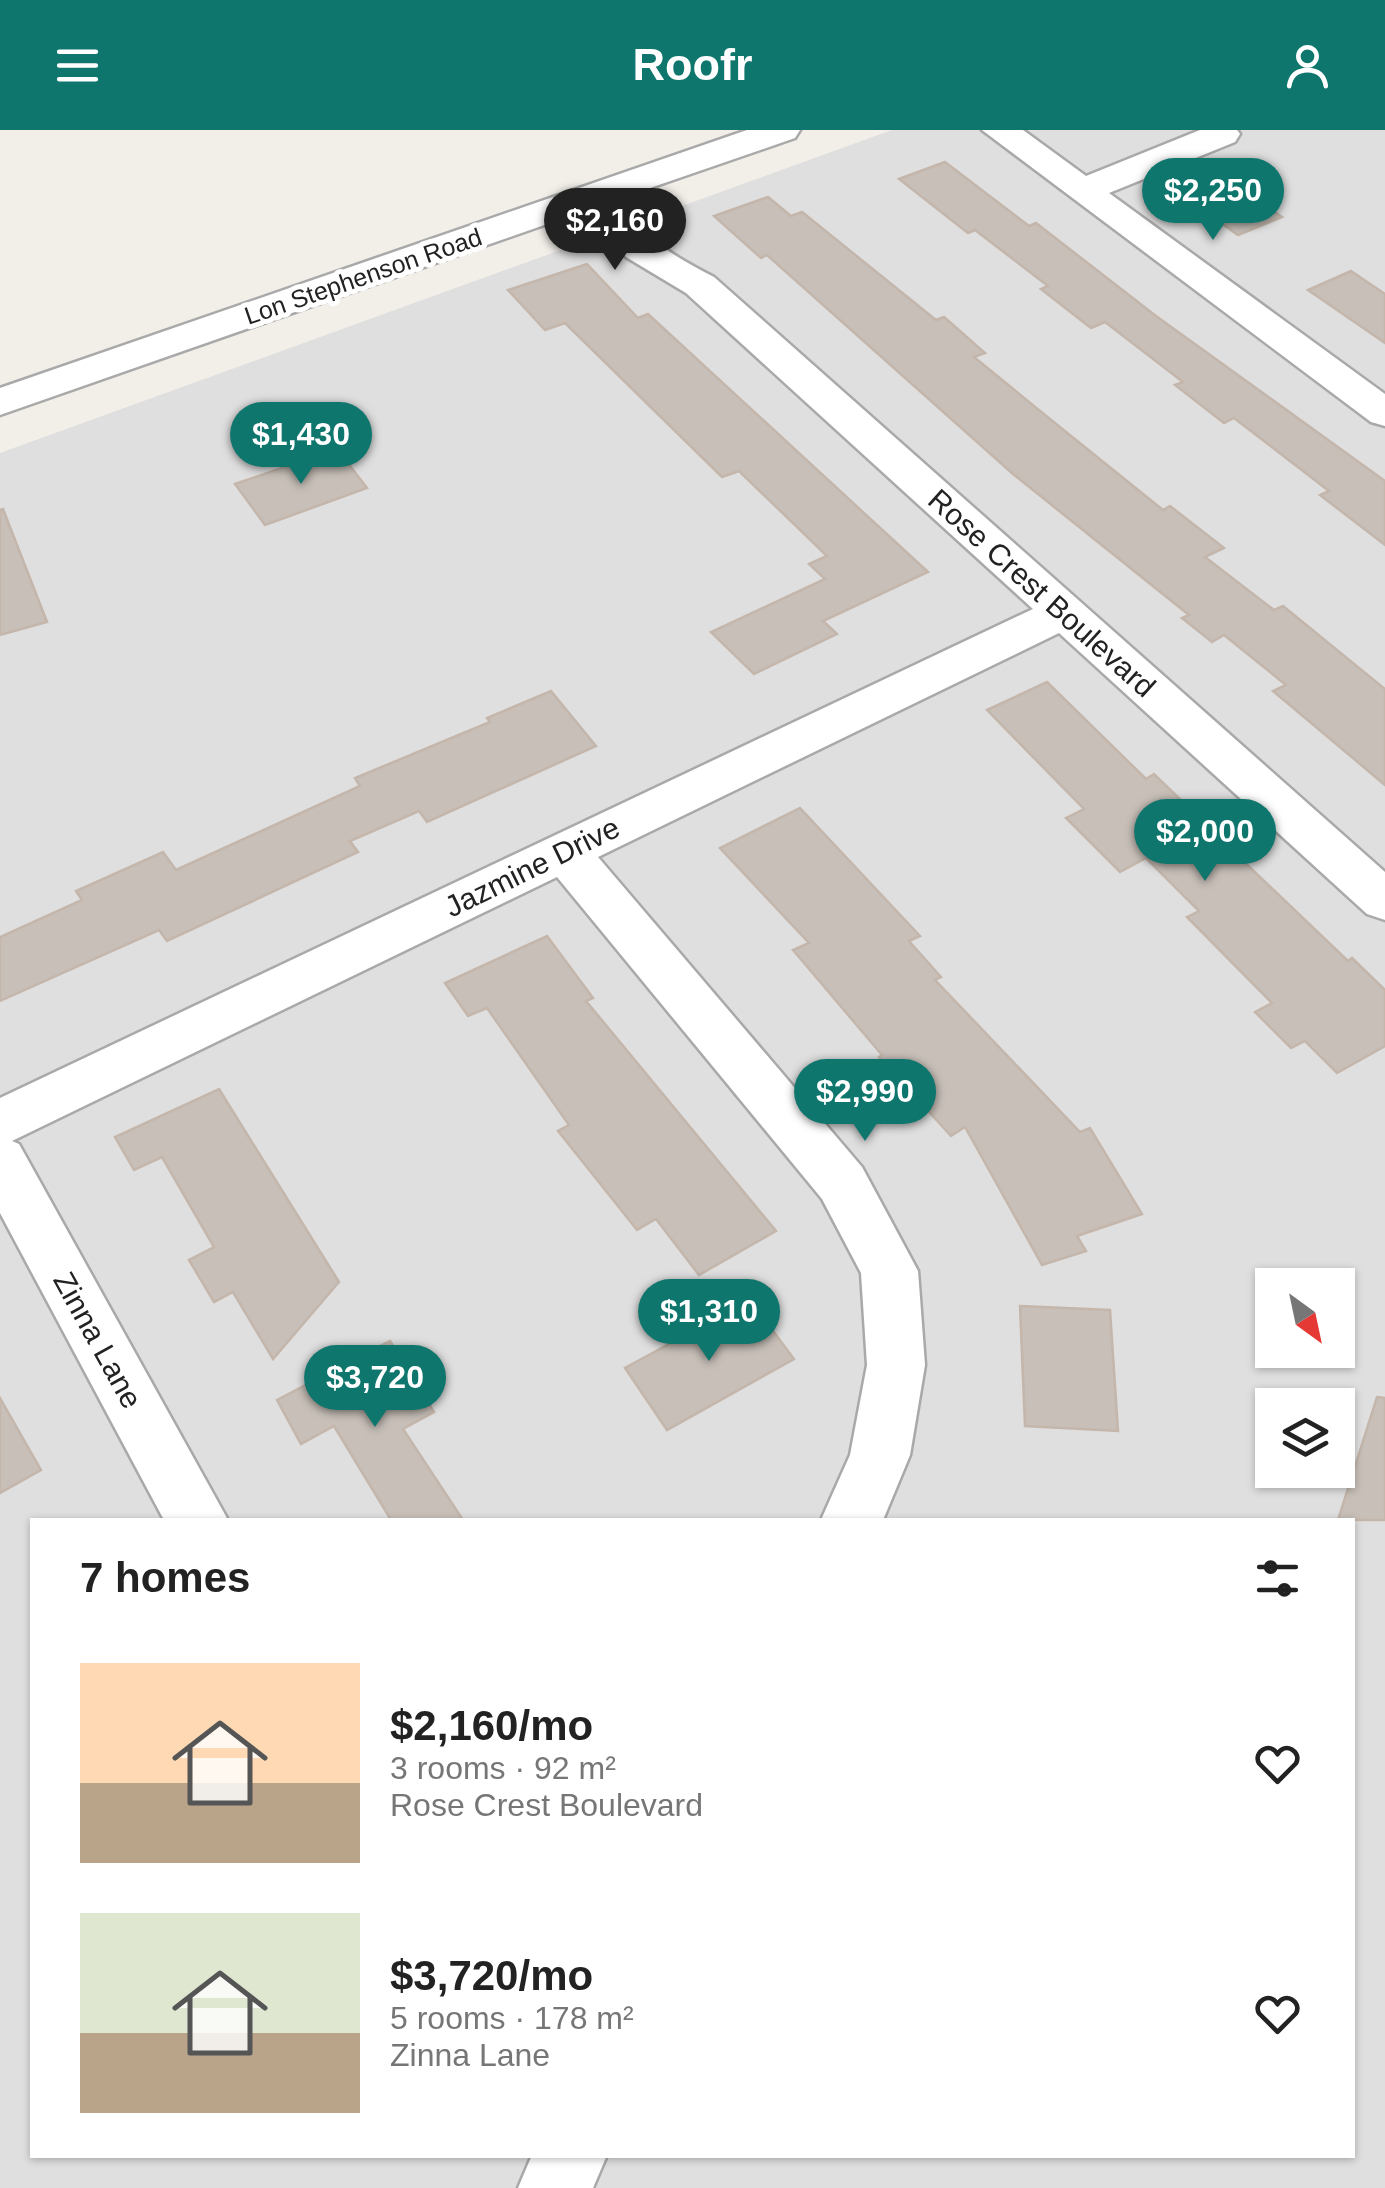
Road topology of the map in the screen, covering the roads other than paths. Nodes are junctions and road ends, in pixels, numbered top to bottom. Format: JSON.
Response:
{"nodes":[{"id":1,"x":782,"y":130,"type":"edge"},
{"id":2,"x":1000,"y":130,"type":"edge"},
{"id":3,"x":1222,"y":134,"type":"dead end"},
{"id":4,"x":1083,"y":190,"type":"junction"},
{"id":5,"x":600,"y":193,"type":"junction"},
{"id":6,"x":0,"y":402,"type":"edge"},
{"id":7,"x":1385,"y":413,"type":"edge"},
{"id":8,"x":1064,"y":612,"type":"junction"},
{"id":9,"x":564,"y":851,"type":"junction"},
{"id":10,"x":1385,"y":901,"type":"edge"},
{"id":11,"x":0,"y":1123,"type":"edge"},
{"id":12,"x":0,"y":1160,"type":"edge"},
{"id":13,"x":196,"y":1518,"type":"edge"},
{"id":14,"x":853,"y":1518,"type":"edge"},
{"id":15,"x":569,"y":2158,"type":"edge"},
{"id":16,"x":555,"y":2188,"type":"edge"}],
"edges":[{"from":1,"to":5,"type":"street","name":"Lon Stephenson Road"},
{"from":2,"to":4,"type":"street"},
{"from":3,"to":4,"type":"street"},
{"from":4,"to":7,"type":"street"},
{"from":5,"to":6,"type":"street","name":"Lon Stephenson Road"},
{"from":5,"to":8,"type":"street","name":"Rose Crest Boulevard"},
{"from":8,"to":9,"type":"street","name":"Jazmine Drive"},
{"from":8,"to":10,"type":"street","name":"Rose Crest Boulevard"},
{"from":9,"to":11,"type":"street","name":"Jazmine Drive"},
{"from":9,"to":14,"type":"street"},
{"from":12,"to":13,"type":"street","name":"Zinna Lane"},
{"from":15,"to":16,"type":"street"}]}
